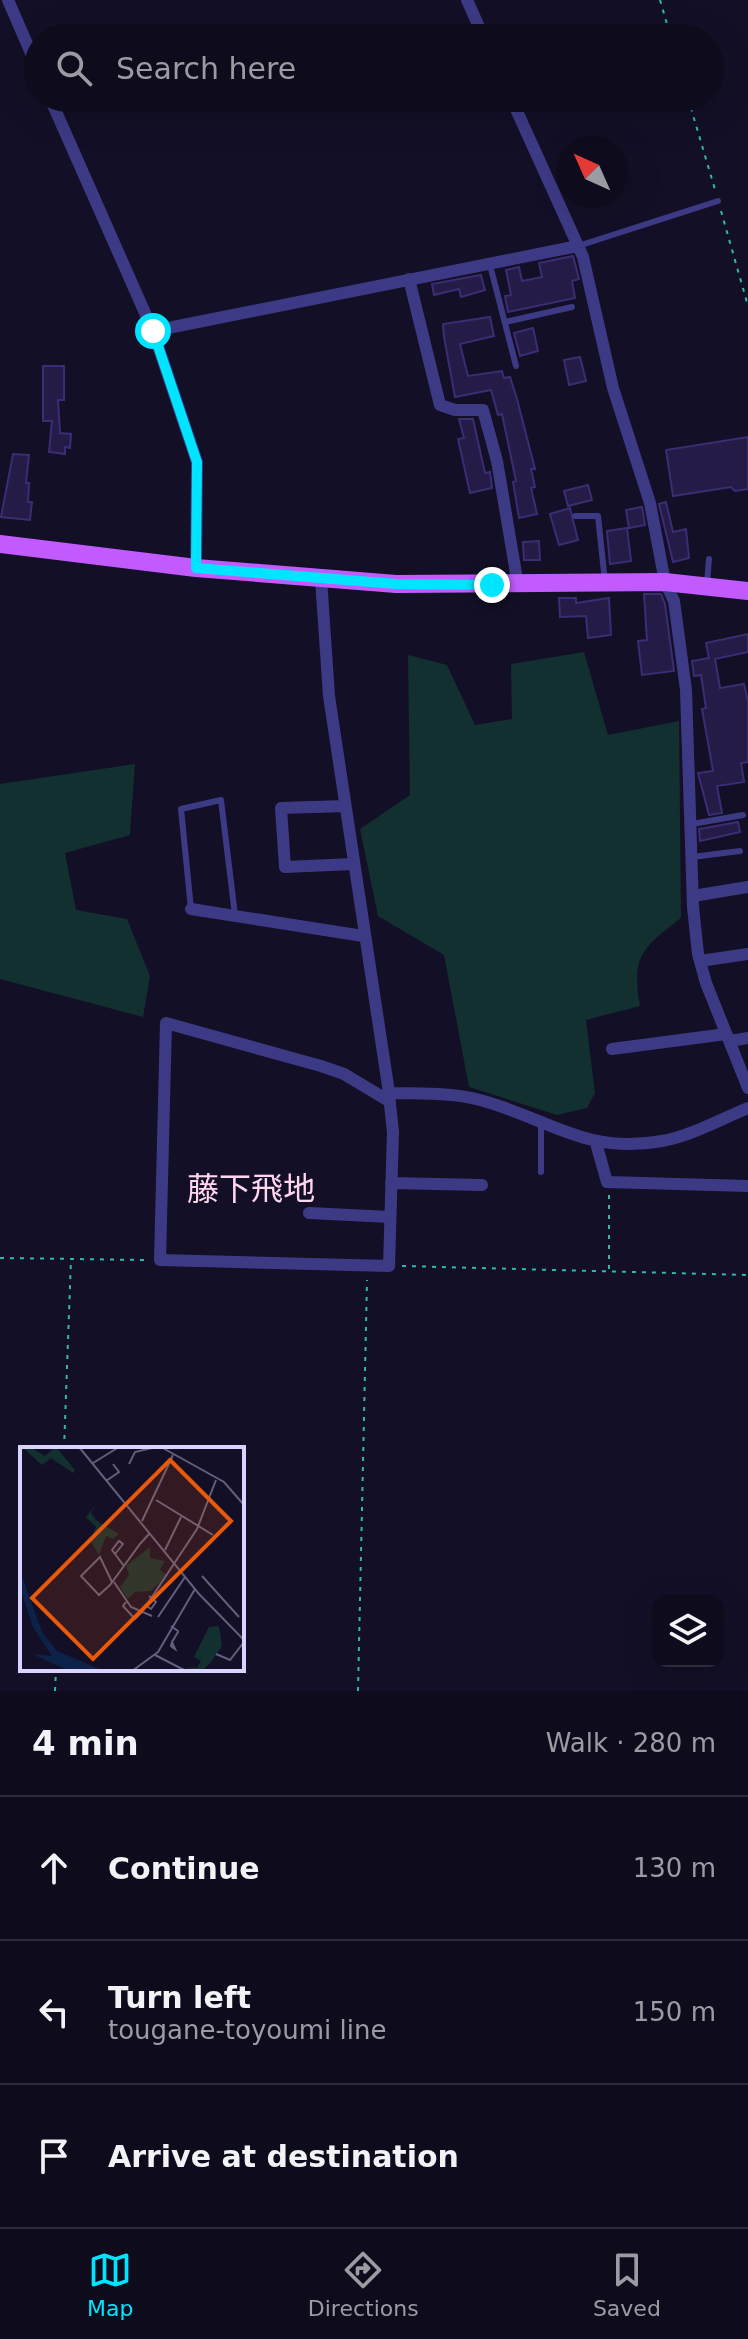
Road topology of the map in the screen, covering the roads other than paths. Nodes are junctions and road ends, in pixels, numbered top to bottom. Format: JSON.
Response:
{"nodes":[{"id":1,"x":8,"y":0,"type":"edge"},
{"id":2,"x":467,"y":0,"type":"edge"},
{"id":3,"x":478,"y":24,"type":"edge"},
{"id":4,"x":24,"y":37,"type":"edge"},
{"id":5,"x":56,"y":112,"type":"edge"},
{"id":6,"x":517,"y":112,"type":"edge"},
{"id":7,"x":718,"y":201,"type":"dead end"},
{"id":8,"x":578,"y":246,"type":"junction"},
{"id":9,"x":490,"y":263,"type":"junction"},
{"id":10,"x":409,"y":279,"type":"junction"},
{"id":11,"x":572,"y":307,"type":"dead end"},
{"id":12,"x":505,"y":322,"type":"junction"},
{"id":13,"x":153,"y":331,"type":"junction"},
{"id":14,"x":516,"y":366,"type":"dead end"},
{"id":15,"x":575,"y":516,"type":"dead end"},
{"id":16,"x":0,"y":544,"type":"edge"},
{"id":17,"x":709,"y":559,"type":"dead end"},
{"id":18,"x":196,"y":568,"type":"junction"},
{"id":19,"x":321,"y":579,"type":"junction"},
{"id":20,"x":605,"y":582,"type":"junction"},
{"id":21,"x":665,"y":582,"type":"junction"},
{"id":22,"x":518,"y":585,"type":"junction"},
{"id":23,"x":706,"y":586,"type":"junction"},
{"id":24,"x":748,"y":591,"type":"edge"},
{"id":25,"x":345,"y":806,"type":"junction"},
{"id":26,"x":743,"y":815,"type":"dead end"},
{"id":27,"x":690,"y":824,"type":"junction"},
{"id":28,"x":740,"y":851,"type":"dead end"},
{"id":29,"x":691,"y":857,"type":"junction"},
{"id":30,"x":353,"y":864,"type":"junction"},
{"id":31,"x":748,"y":887,"type":"edge"},
{"id":32,"x":693,"y":896,"type":"junction"},
{"id":33,"x":191,"y":909,"type":"joint"},
{"id":34,"x":236,"y":916,"type":"junction"},
{"id":35,"x":363,"y":936,"type":"junction"},
{"id":36,"x":748,"y":954,"type":"edge"},
{"id":37,"x":700,"y":961,"type":"junction"},
{"id":38,"x":728,"y":1037,"type":"junction"},
{"id":39,"x":748,"y":1038,"type":"edge"},
{"id":40,"x":612,"y":1049,"type":"dead end"},
{"id":41,"x":748,"y":1088,"type":"edge"},
{"id":42,"x":389,"y":1097,"type":"junction"},
{"id":43,"x":748,"y":1108,"type":"edge"},
{"id":44,"x":541,"y":1125,"type":"junction"},
{"id":45,"x":596,"y":1143,"type":"junction"},
{"id":46,"x":541,"y":1172,"type":"dead end"},
{"id":47,"x":391,"y":1183,"type":"junction"},
{"id":48,"x":482,"y":1185,"type":"dead end"},
{"id":49,"x":748,"y":1186,"type":"edge"},
{"id":50,"x":309,"y":1213,"type":"dead end"},
{"id":51,"x":390,"y":1217,"type":"junction"}],
"edges":[{"from":1,"to":4,"type":"street"},
{"from":2,"to":3,"type":"street"},
{"from":5,"to":13,"type":"street"},
{"from":6,"to":8,"type":"street"},
{"from":7,"to":8,"type":"lane"},
{"from":8,"to":9,"type":"street"},
{"from":8,"to":21,"type":"street"},
{"from":9,"to":10,"type":"street"},
{"from":9,"to":12,"type":"lane"},
{"from":10,"to":13,"type":"street"},
{"from":10,"to":22,"type":"street"},
{"from":11,"to":12,"type":"lane"},
{"from":12,"to":14,"type":"lane"},
{"from":13,"to":18,"type":"street"},
{"from":15,"to":20,"type":"lane"},
{"from":16,"to":18,"type":"main road"},
{"from":17,"to":23,"type":"lane"},
{"from":18,"to":19,"type":"main road"},
{"from":19,"to":22,"type":"main road"},
{"from":19,"to":25,"type":"street"},
{"from":20,"to":21,"type":"main road"},
{"from":20,"to":22,"type":"main road"},
{"from":21,"to":23,"type":"main road"},
{"from":21,"to":27,"type":"street"},
{"from":23,"to":24,"type":"main road"},
{"from":25,"to":30,"type":"street"},
{"from":25,"to":30,"type":"street"},
{"from":26,"to":27,"type":"lane"},
{"from":27,"to":29,"type":"street"},
{"from":28,"to":29,"type":"lane"},
{"from":29,"to":32,"type":"street"},
{"from":30,"to":35,"type":"street"},
{"from":31,"to":32,"type":"street"},
{"from":32,"to":37,"type":"street"},
{"from":33,"to":34,"type":"street"},
{"from":33,"to":34,"type":"lane"},
{"from":34,"to":35,"type":"street"},
{"from":35,"to":42,"type":"street"},
{"from":36,"to":37,"type":"street"},
{"from":37,"to":38,"type":"street"},
{"from":38,"to":39,"type":"street"},
{"from":38,"to":40,"type":"street"},
{"from":38,"to":41,"type":"street"},
{"from":42,"to":44,"type":"street"},
{"from":42,"to":47,"type":"street"},
{"from":42,"to":51,"type":"street"},
{"from":43,"to":45,"type":"street"},
{"from":44,"to":45,"type":"street"},
{"from":44,"to":46,"type":"lane"},
{"from":45,"to":49,"type":"street"},
{"from":47,"to":48,"type":"street"},
{"from":47,"to":51,"type":"street"},
{"from":50,"to":51,"type":"street"}]}
